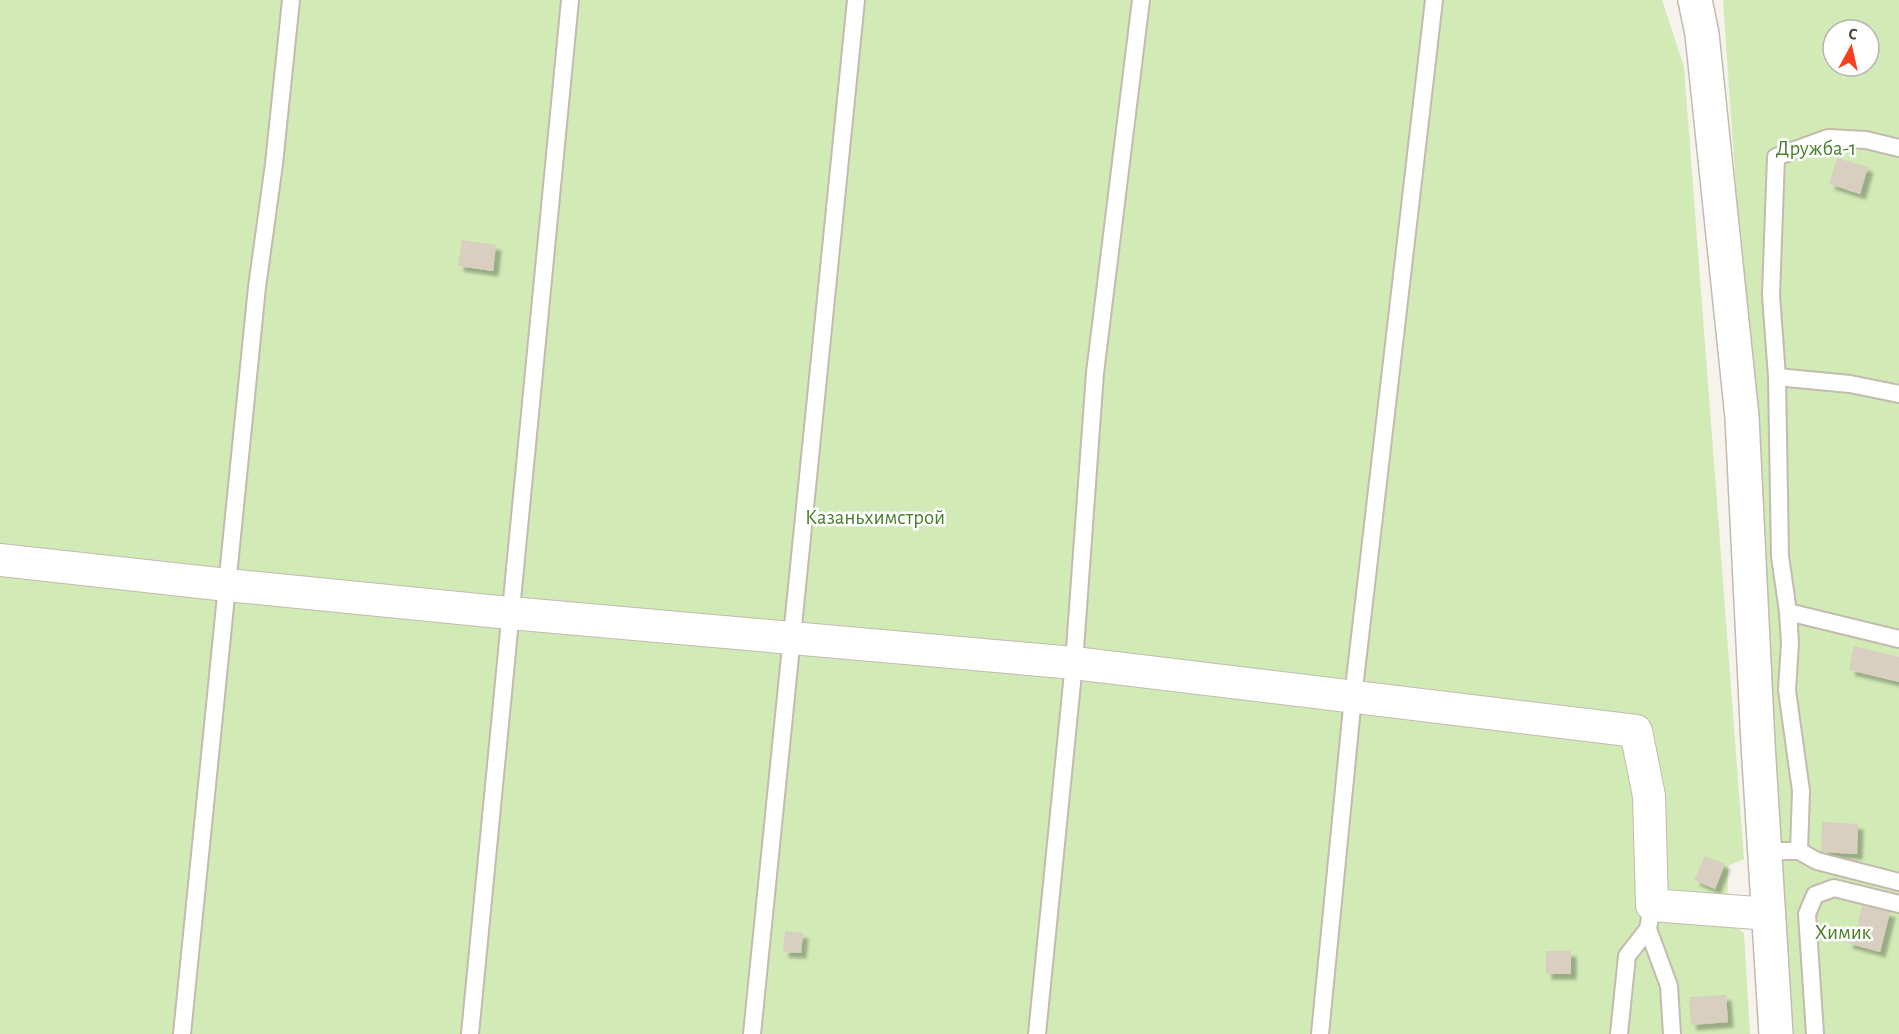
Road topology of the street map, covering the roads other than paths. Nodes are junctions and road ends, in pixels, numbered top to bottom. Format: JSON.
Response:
{"nodes":[{"id":1,"x":291,"y":0,"type":"edge"},
{"id":2,"x":570,"y":0,"type":"edge"},
{"id":3,"x":856,"y":0,"type":"edge"},
{"id":4,"x":1141,"y":0,"type":"edge"},
{"id":5,"x":1434,"y":0,"type":"edge"},
{"id":6,"x":1695,"y":0,"type":"edge"},
{"id":7,"x":1899,"y":148,"type":"edge"},
{"id":8,"x":1776,"y":377,"type":"junction"},
{"id":9,"x":1899,"y":394,"type":"edge"},
{"id":10,"x":0,"y":560,"type":"edge"},
{"id":11,"x":227,"y":585,"type":"junction"},
{"id":12,"x":1788,"y":612,"type":"junction"},
{"id":13,"x":510,"y":613,"type":"junction"},
{"id":14,"x":790,"y":639,"type":"junction"},
{"id":15,"x":1899,"y":639,"type":"edge"},
{"id":16,"x":1074,"y":663,"type":"junction"},
{"id":17,"x":1353,"y":697,"type":"junction"},
{"id":18,"x":1765,"y":851,"type":"junction"},
{"id":19,"x":1798,"y":851,"type":"junction"},
{"id":20,"x":1899,"y":882,"type":"edge"},
{"id":21,"x":1899,"y":904,"type":"edge"},
{"id":22,"x":1769,"y":914,"type":"junction"},
{"id":23,"x":1650,"y":917,"type":"junction"},
{"id":24,"x":182,"y":1034,"type":"edge"},
{"id":25,"x":470,"y":1034,"type":"edge"},
{"id":26,"x":752,"y":1034,"type":"edge"},
{"id":27,"x":1037,"y":1034,"type":"edge"},
{"id":28,"x":1320,"y":1034,"type":"edge"},
{"id":29,"x":1619,"y":1034,"type":"edge"},
{"id":30,"x":1672,"y":1034,"type":"edge"},
{"id":31,"x":1776,"y":1034,"type":"edge"},
{"id":32,"x":1815,"y":1034,"type":"edge"}],
"edges":[{"from":1,"to":11,"type":"lane"},
{"from":2,"to":13,"type":"lane"},
{"from":3,"to":14,"type":"lane"},
{"from":4,"to":16,"type":"lane"},
{"from":5,"to":17,"type":"lane"},
{"from":6,"to":18,"type":"street"},
{"from":7,"to":8,"type":"lane"},
{"from":8,"to":9,"type":"lane"},
{"from":8,"to":12,"type":"lane"},
{"from":10,"to":11,"type":"street"},
{"from":11,"to":13,"type":"street"},
{"from":11,"to":24,"type":"lane"},
{"from":12,"to":15,"type":"lane"},
{"from":12,"to":19,"type":"lane"},
{"from":13,"to":14,"type":"street"},
{"from":13,"to":25,"type":"lane"},
{"from":14,"to":16,"type":"street"},
{"from":14,"to":26,"type":"lane"},
{"from":16,"to":17,"type":"street"},
{"from":16,"to":27,"type":"lane"},
{"from":17,"to":23,"type":"street"},
{"from":17,"to":28,"type":"lane"},
{"from":18,"to":19,"type":"lane"},
{"from":18,"to":22,"type":"street"},
{"from":19,"to":20,"type":"lane"},
{"from":21,"to":32,"type":"lane"},
{"from":22,"to":23,"type":"street"},
{"from":22,"to":31,"type":"street"},
{"from":23,"to":29,"type":"lane"},
{"from":23,"to":30,"type":"lane"}]}
